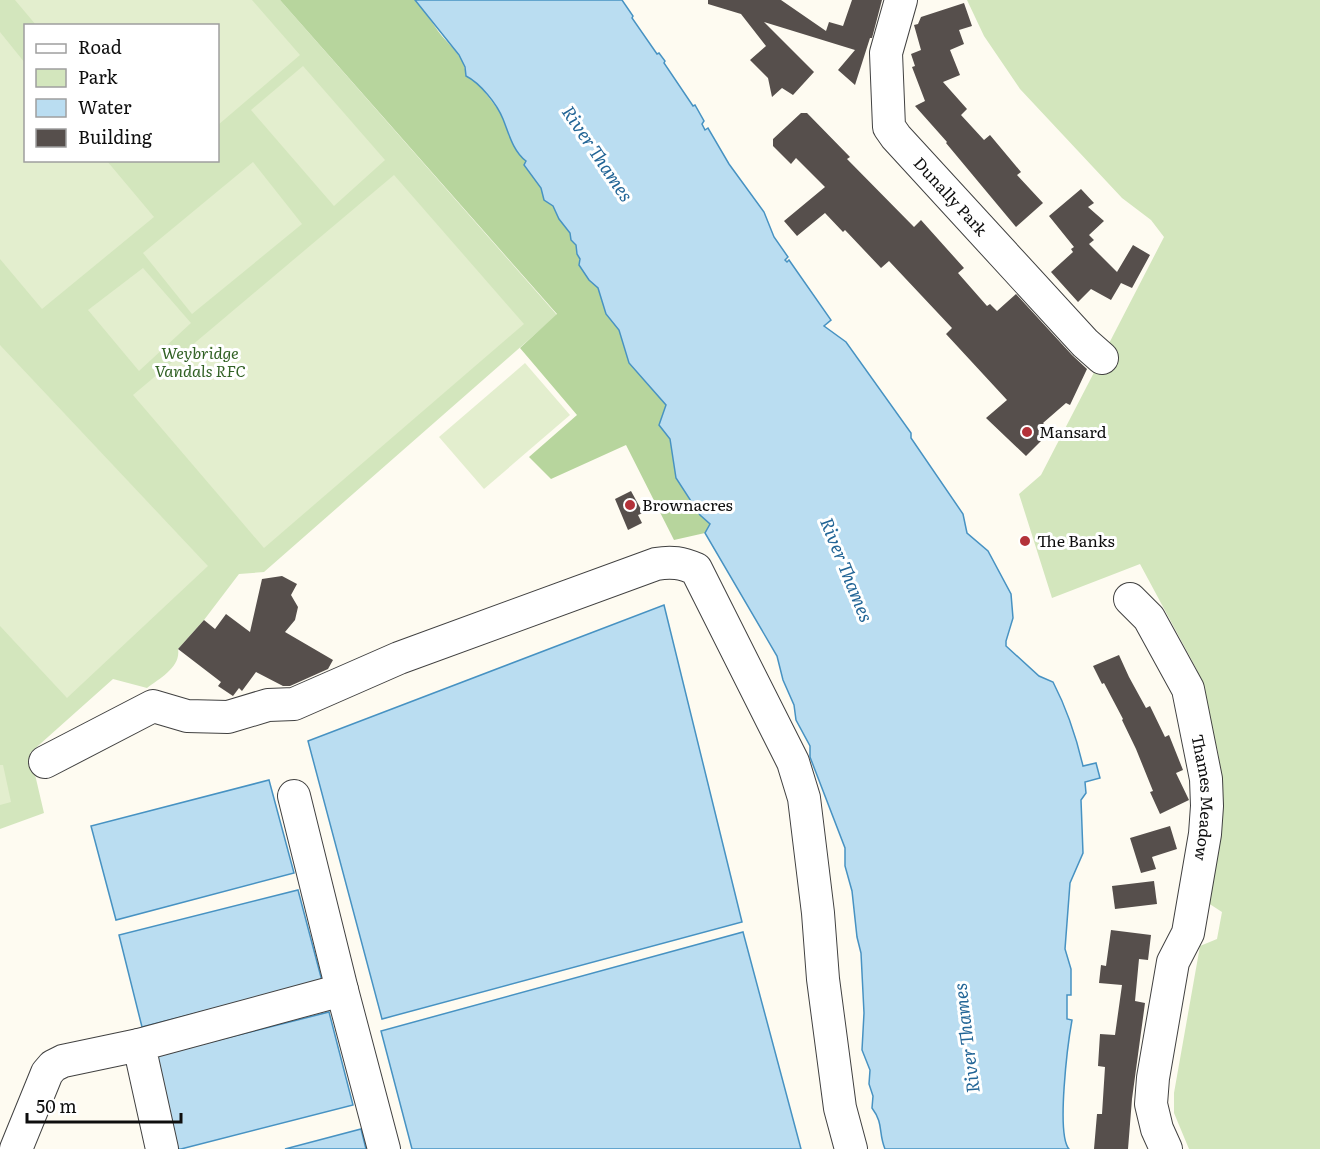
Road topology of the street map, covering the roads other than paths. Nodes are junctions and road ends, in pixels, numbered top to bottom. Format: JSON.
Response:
{"nodes":[{"id":1,"x":901,"y":0,"type":"edge"},
{"id":2,"x":1102,"y":358,"type":"dead end"},
{"id":3,"x":1130,"y":599,"type":"dead end"},
{"id":4,"x":45,"y":762,"type":"dead end"},
{"id":5,"x":294,"y":796,"type":"dead end"},
{"id":6,"x":342,"y":990,"type":"junction"},
{"id":7,"x":139,"y":1045,"type":"junction"},
{"id":8,"x":16,"y":1149,"type":"edge"},
{"id":9,"x":162,"y":1149,"type":"edge"},
{"id":10,"x":384,"y":1149,"type":"edge"},
{"id":11,"x":850,"y":1149,"type":"edge"},
{"id":12,"x":1166,"y":1149,"type":"edge"}],
"edges":[{"from":1,"to":2,"type":"street","name":"Dunally Park"},
{"from":3,"to":12,"type":"street","name":"Thames Meadow"},
{"from":4,"to":11,"type":"street"},
{"from":5,"to":6,"type":"street"},
{"from":6,"to":7,"type":"street"},
{"from":6,"to":10,"type":"street"},
{"from":7,"to":8,"type":"street"},
{"from":7,"to":9,"type":"street"}]}
